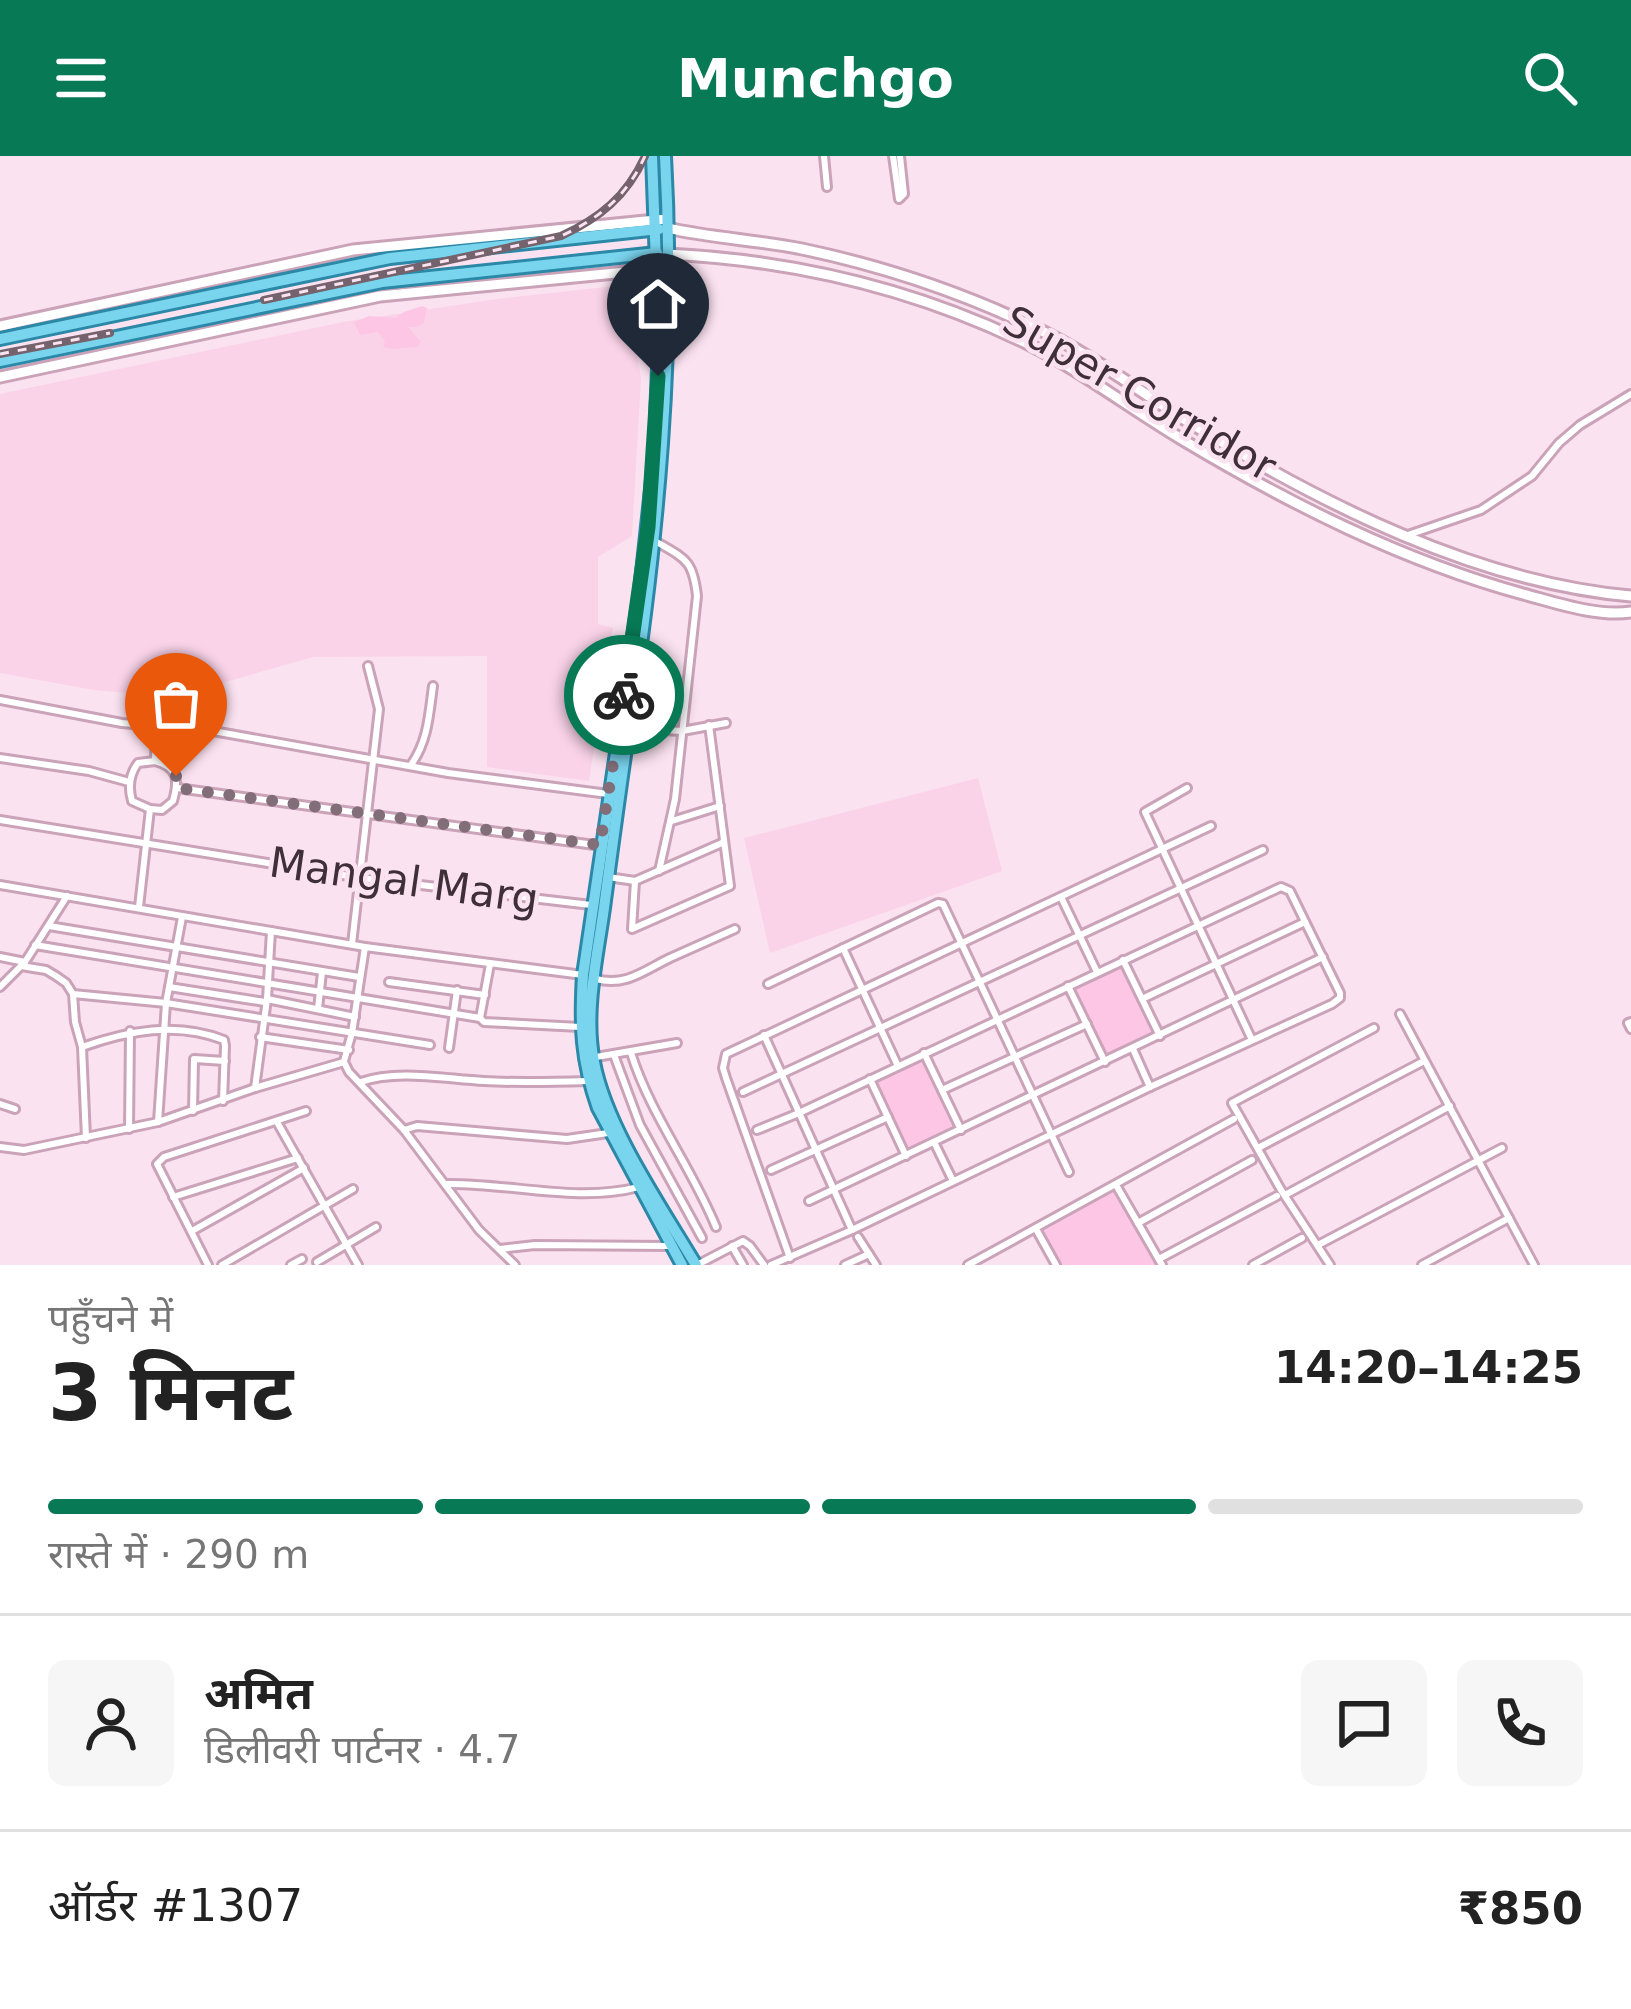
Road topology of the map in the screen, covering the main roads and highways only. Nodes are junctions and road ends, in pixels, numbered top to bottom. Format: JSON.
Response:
{"nodes":[{"id":1,"x":652,"y":156,"type":"edge"},
{"id":2,"x":665,"y":156,"type":"edge"},
{"id":3,"x":661,"y":224,"type":"junction"},
{"id":4,"x":661,"y":253,"type":"junction"},
{"id":5,"x":662,"y":269,"type":"junction"},
{"id":6,"x":0,"y":326,"type":"edge"},
{"id":7,"x":0,"y":339,"type":"edge"},
{"id":8,"x":0,"y":361,"type":"edge"},
{"id":9,"x":0,"y":377,"type":"edge"},
{"id":10,"x":1631,"y":596,"type":"edge"},
{"id":11,"x":1631,"y":612,"type":"edge"},
{"id":12,"x":606,"y":846,"type":"junction"},
{"id":13,"x":589,"y":977,"type":"junction"},
{"id":14,"x":682,"y":1265,"type":"edge"},
{"id":15,"x":696,"y":1265,"type":"edge"}],
"edges":[{"from":1,"to":3,"type":"main road"},
{"from":2,"to":3,"type":"main road"},
{"from":3,"to":4,"type":"main road"},
{"from":3,"to":6,"type":"main road"},
{"from":3,"to":7,"type":"main road","name":"Super Corridor"},
{"from":3,"to":10,"type":"main road","name":"Super Corridor"},
{"from":4,"to":5,"type":"main road"},
{"from":4,"to":8,"type":"main road","name":"Super Corridor"},
{"from":4,"to":11,"type":"main road","name":"Super Corridor"},
{"from":5,"to":9,"type":"main road"},
{"from":5,"to":12,"type":"main road"},
{"from":5,"to":12,"type":"main road"},
{"from":12,"to":13,"type":"main road"},
{"from":12,"to":13,"type":"main road"},
{"from":13,"to":14,"type":"main road"},
{"from":13,"to":15,"type":"main road"}]}
